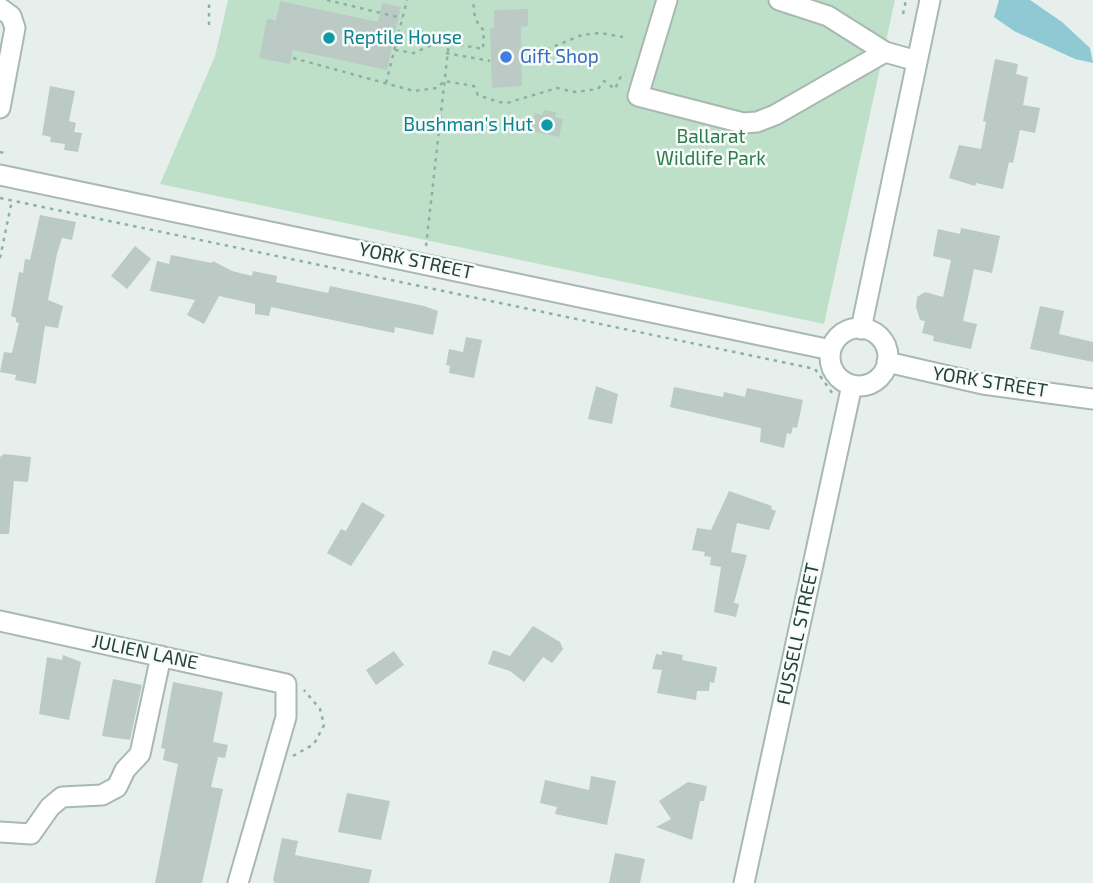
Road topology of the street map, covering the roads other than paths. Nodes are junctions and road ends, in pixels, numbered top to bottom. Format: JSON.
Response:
{"nodes":[{"id":1,"x":667,"y":0,"type":"edge"},
{"id":2,"x":779,"y":0,"type":"edge"},
{"id":3,"x":930,"y":0,"type":"edge"},
{"id":4,"x":3,"y":10,"type":"edge"},
{"id":5,"x":885,"y":52,"type":"junction"},
{"id":6,"x":917,"y":61,"type":"junction"},
{"id":7,"x":0,"y":108,"type":"edge"},
{"id":8,"x":0,"y":177,"type":"edge"},
{"id":9,"x":861,"y":329,"type":"junction"},
{"id":10,"x":831,"y":350,"type":"junction"},
{"id":11,"x":887,"y":362,"type":"junction"},
{"id":12,"x":850,"y":391,"type":"junction"},
{"id":13,"x":1093,"y":400,"type":"edge"},
{"id":14,"x":0,"y":621,"type":"edge"},
{"id":15,"x":161,"y":656,"type":"junction"},
{"id":16,"x":0,"y":832,"type":"edge"},
{"id":17,"x":238,"y":883,"type":"edge"},
{"id":18,"x":744,"y":883,"type":"edge"}],
"edges":[{"from":1,"to":5,"type":"street"},
{"from":2,"to":5,"type":"street"},
{"from":3,"to":6,"type":"street"},
{"from":4,"to":7,"type":"street"},
{"from":5,"to":6,"type":"street"},
{"from":6,"to":9,"type":"street"},
{"from":8,"to":10,"type":"street","name":"YORK STREET"},
{"from":9,"to":10,"type":"street"},
{"from":9,"to":11,"type":"street"},
{"from":10,"to":12,"type":"street"},
{"from":11,"to":12,"type":"street"},
{"from":11,"to":13,"type":"street","name":"YORK STREET"},
{"from":12,"to":18,"type":"street","name":"FUSSELL STREET"},
{"from":14,"to":15,"type":"street","name":"JULIEN LANE"},
{"from":15,"to":16,"type":"street"},
{"from":15,"to":17,"type":"street","name":"JULIEN LANE"}]}
